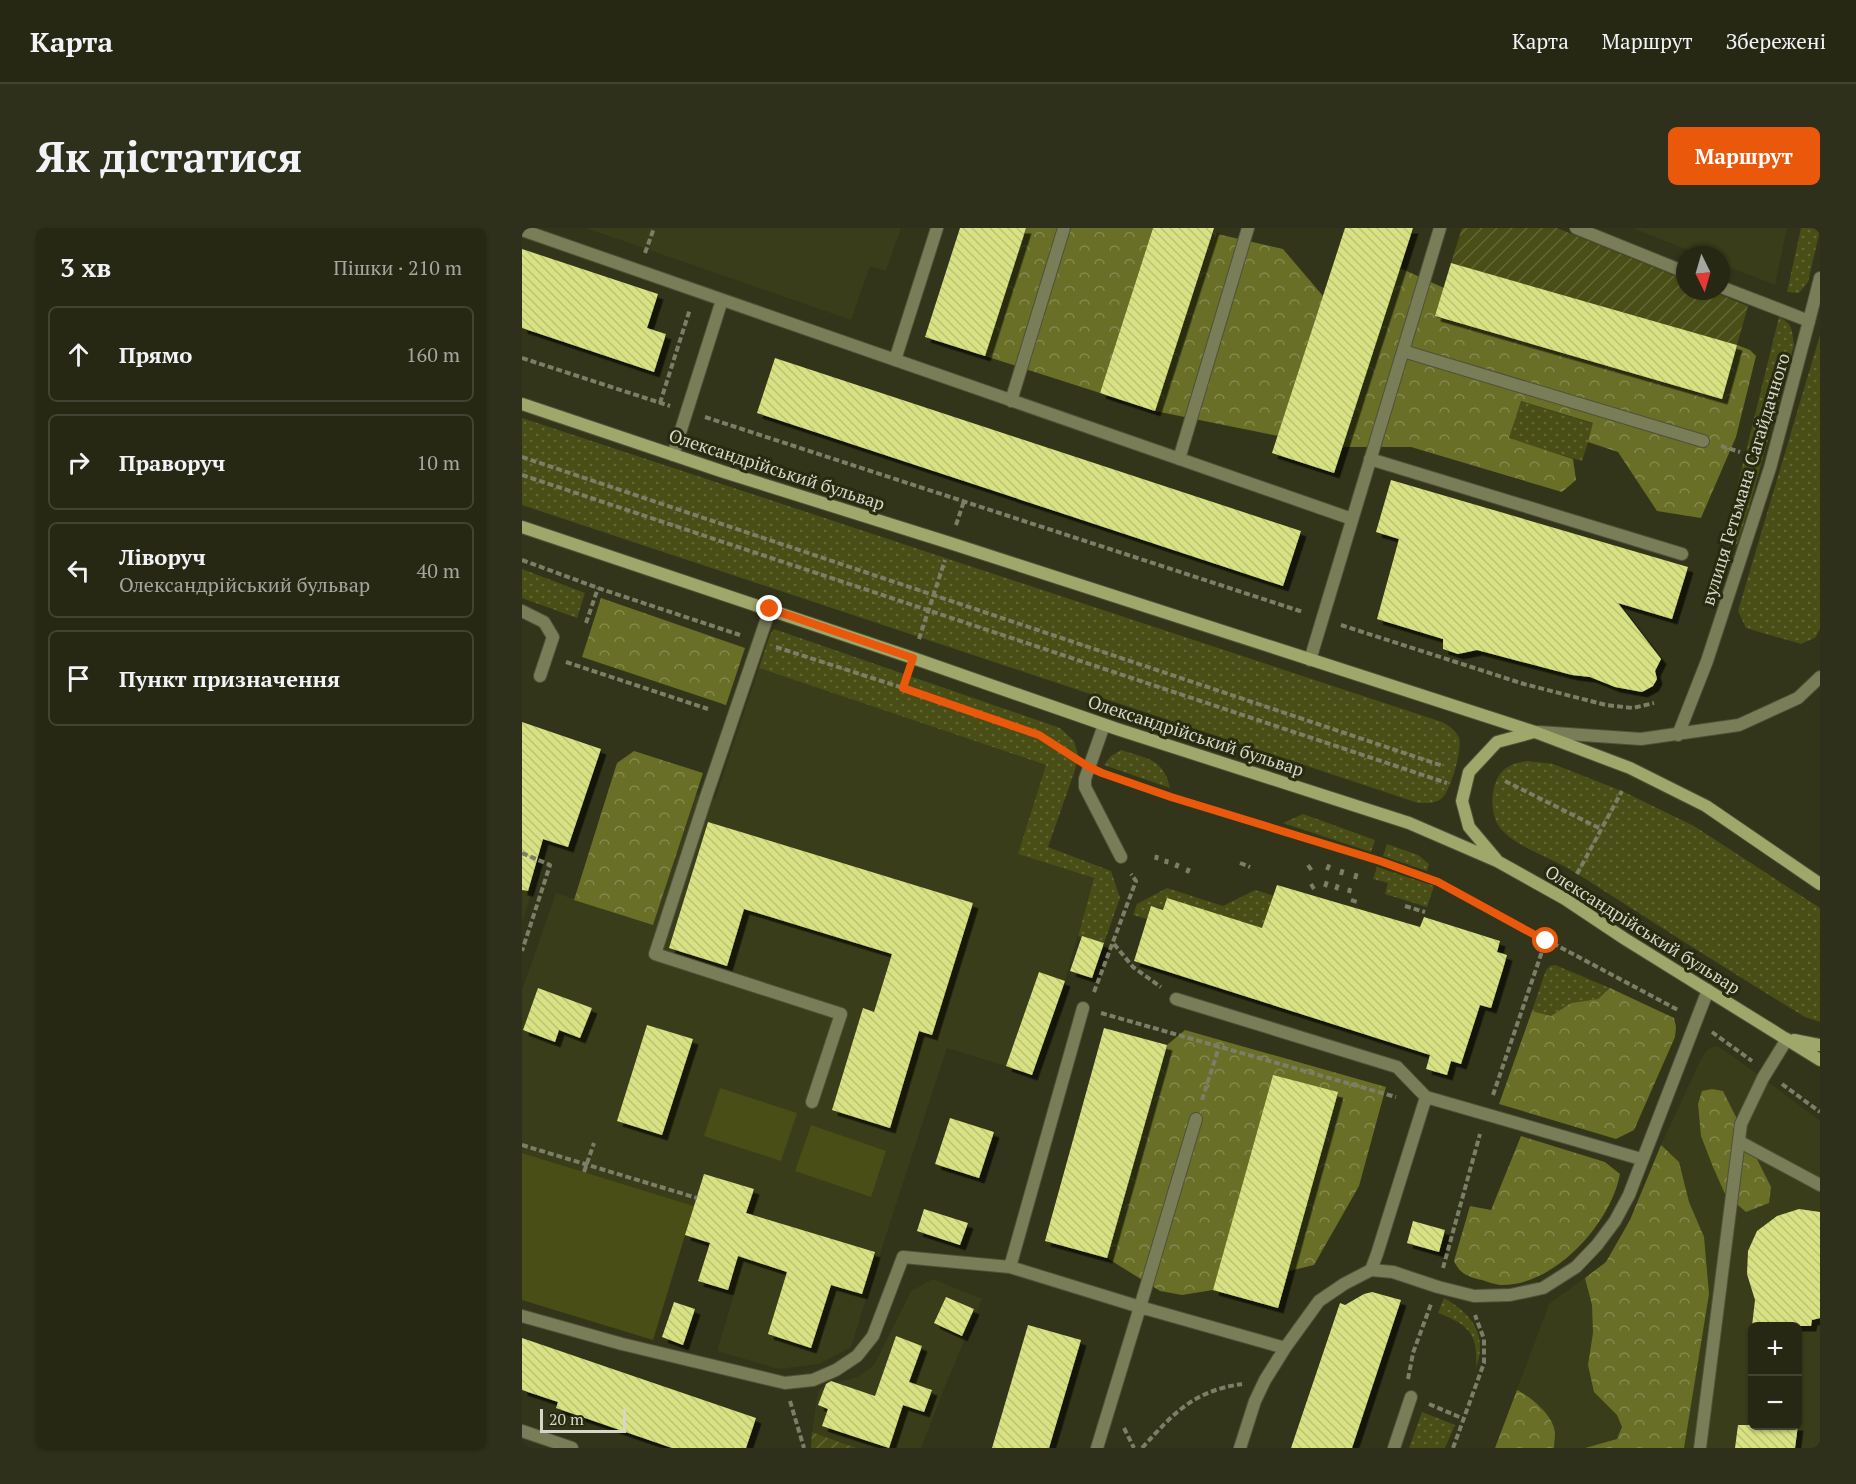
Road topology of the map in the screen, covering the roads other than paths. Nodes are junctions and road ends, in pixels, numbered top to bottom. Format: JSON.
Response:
{"nodes":[{"id":1,"x":937,"y":228,"type":"edge"},
{"id":2,"x":1064,"y":228,"type":"edge"},
{"id":3,"x":1248,"y":228,"type":"edge"},
{"id":4,"x":1440,"y":228,"type":"edge"},
{"id":5,"x":1576,"y":228,"type":"edge"},
{"id":6,"x":522,"y":230,"type":"edge"},
{"id":7,"x":1676,"y":268,"type":"edge"},
{"id":8,"x":1820,"y":278,"type":"edge"},
{"id":9,"x":1730,"y":290,"type":"edge"},
{"id":10,"x":722,"y":300,"type":"junction"},
{"id":11,"x":1809,"y":321,"type":"junction"},
{"id":12,"x":1403,"y":351,"type":"junction"},
{"id":13,"x":895,"y":360,"type":"junction"},
{"id":14,"x":1011,"y":400,"type":"junction"},
{"id":15,"x":522,"y":404,"type":"edge"},
{"id":16,"x":1703,"y":441,"type":"dead end"},
{"id":17,"x":673,"y":455,"type":"junction"},
{"id":18,"x":1179,"y":459,"type":"junction"},
{"id":19,"x":1370,"y":459,"type":"junction"},
{"id":20,"x":1352,"y":519,"type":"junction"},
{"id":21,"x":522,"y":527,"type":"edge"},
{"id":22,"x":1682,"y":554,"type":"dead end"},
{"id":23,"x":770,"y":609,"type":"junction"},
{"id":24,"x":522,"y":611,"type":"edge"},
{"id":25,"x":1310,"y":660,"type":"junction"},
{"id":26,"x":540,"y":676,"type":"dead end"},
{"id":27,"x":1820,"y":677,"type":"edge"},
{"id":28,"x":1104,"y":725,"type":"junction"},
{"id":29,"x":1535,"y":732,"type":"junction"},
{"id":30,"x":1678,"y":735,"type":"junction"},
{"id":31,"x":1121,"y":857,"type":"dead end"},
{"id":32,"x":1497,"y":861,"type":"junction"},
{"id":33,"x":1820,"y":884,"type":"edge"},
{"id":34,"x":1708,"y":990,"type":"junction"},
{"id":35,"x":1176,"y":999,"type":"road end"},
{"id":36,"x":1083,"y":1008,"type":"road end"},
{"id":37,"x":1787,"y":1039,"type":"junction"},
{"id":38,"x":1820,"y":1045,"type":"edge"},
{"id":39,"x":1820,"y":1060,"type":"edge"},
{"id":40,"x":1424,"y":1101,"type":"junction"},
{"id":41,"x":812,"y":1102,"type":"dead end"},
{"id":42,"x":1196,"y":1119,"type":"road end"},
{"id":43,"x":1740,"y":1142,"type":"junction"},
{"id":44,"x":1641,"y":1159,"type":"junction"},
{"id":45,"x":1820,"y":1185,"type":"edge"},
{"id":46,"x":1010,"y":1267,"type":"junction"},
{"id":47,"x":1371,"y":1270,"type":"junction"},
{"id":48,"x":1140,"y":1307,"type":"junction"},
{"id":49,"x":522,"y":1316,"type":"edge"},
{"id":50,"x":1285,"y":1348,"type":"junction"},
{"id":51,"x":1417,"y":1400,"type":"road end"},
{"id":52,"x":522,"y":1431,"type":"edge"},
{"id":53,"x":572,"y":1448,"type":"edge"},
{"id":54,"x":1097,"y":1448,"type":"edge"},
{"id":55,"x":1240,"y":1448,"type":"edge"},
{"id":56,"x":1394,"y":1448,"type":"edge"},
{"id":57,"x":1700,"y":1448,"type":"edge"}],
"edges":[{"from":1,"to":13,"type":"street"},
{"from":2,"to":14,"type":"street"},
{"from":3,"to":18,"type":"street"},
{"from":4,"to":12,"type":"street"},
{"from":5,"to":7,"type":"street"},
{"from":6,"to":10,"type":"street"},
{"from":8,"to":11,"type":"street","name":"вулиця Гетьмана Сагайдачного"},
{"from":9,"to":11,"type":"street"},
{"from":10,"to":13,"type":"street"},
{"from":10,"to":17,"type":"street"},
{"from":11,"to":30,"type":"street","name":"вулиця Гетьмана Сагайдачного"},
{"from":12,"to":16,"type":"street"},
{"from":12,"to":19,"type":"street"},
{"from":13,"to":14,"type":"street"},
{"from":14,"to":18,"type":"street"},
{"from":15,"to":17,"type":"main road","name":"Олександрійський бульвар"},
{"from":17,"to":25,"type":"main road","name":"Олександрійський бульвар"},
{"from":18,"to":20,"type":"street"},
{"from":19,"to":20,"type":"street"},
{"from":19,"to":22,"type":"street"},
{"from":20,"to":25,"type":"street"},
{"from":21,"to":23,"type":"main road","name":"Олександрійський бульвар"},
{"from":23,"to":28,"type":"main road","name":"Олександрійський бульвар"},
{"from":23,"to":41,"type":"street"},
{"from":24,"to":26,"type":"street"},
{"from":25,"to":29,"type":"main road","name":"Олександрійський бульвар"},
{"from":27,"to":30,"type":"street"},
{"from":28,"to":31,"type":"street"},
{"from":28,"to":32,"type":"main road","name":"Олександрійський бульвар"},
{"from":29,"to":30,"type":"street"},
{"from":29,"to":32,"type":"main road"},
{"from":29,"to":33,"type":"main road","name":"Олександрійський бульвар"},
{"from":32,"to":34,"type":"main road","name":"Олександрійський бульвар"},
{"from":34,"to":37,"type":"main road","name":"Олександрійський бульвар"},
{"from":34,"to":44,"type":"street"},
{"from":35,"to":40,"type":"street"},
{"from":36,"to":46,"type":"street"},
{"from":37,"to":38,"type":"main road"},
{"from":37,"to":39,"type":"main road","name":"Олександрійський бульвар"},
{"from":37,"to":43,"type":"street"},
{"from":40,"to":44,"type":"street"},
{"from":40,"to":47,"type":"street"},
{"from":42,"to":48,"type":"street"},
{"from":43,"to":45,"type":"street"},
{"from":43,"to":57,"type":"street"},
{"from":44,"to":47,"type":"street"},
{"from":46,"to":48,"type":"street"},
{"from":46,"to":49,"type":"street"},
{"from":47,"to":50,"type":"street"},
{"from":48,"to":50,"type":"street"},
{"from":48,"to":54,"type":"street"},
{"from":50,"to":55,"type":"street"},
{"from":51,"to":56,"type":"street"},
{"from":52,"to":53,"type":"street"}]}
